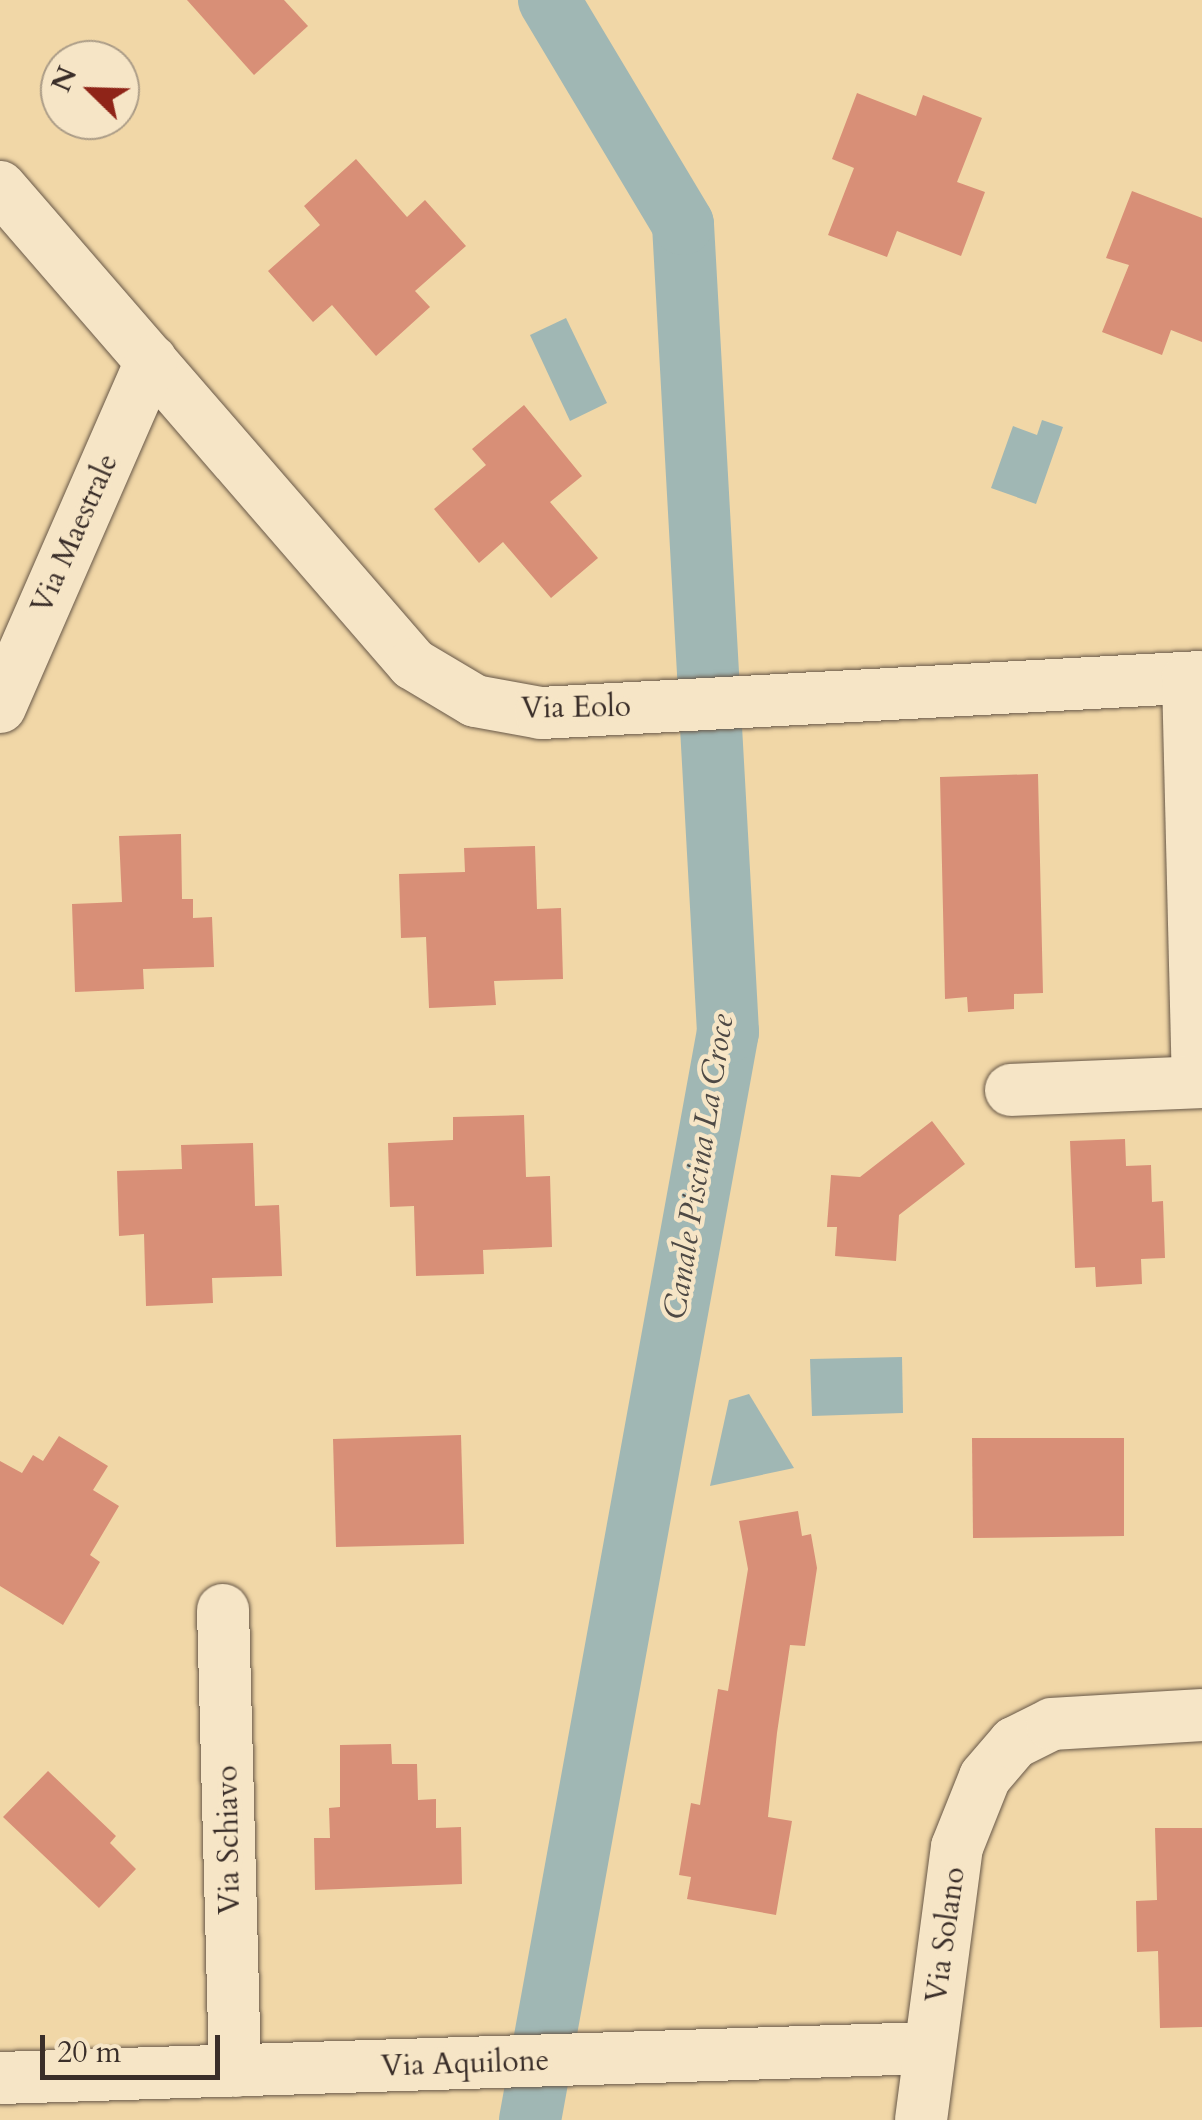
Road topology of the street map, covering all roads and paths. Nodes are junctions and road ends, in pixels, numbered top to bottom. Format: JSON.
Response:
{"nodes":[{"id":1,"x":0,"y":187,"type":"edge"},
{"id":2,"x":151,"y":361,"type":"junction"},
{"id":3,"x":1195,"y":677,"type":"edge"},
{"id":4,"x":0,"y":707,"type":"edge"},
{"id":5,"x":1200,"y":1082,"type":"edge"},
{"id":6,"x":1011,"y":1090,"type":"dead end"},
{"id":7,"x":223,"y":1610,"type":"dead end"},
{"id":8,"x":1202,"y":1715,"type":"edge"},
{"id":9,"x":930,"y":2048,"type":"junction"},
{"id":10,"x":235,"y":2070,"type":"junction"},
{"id":11,"x":31,"y":2092,"type":"edge"},
{"id":12,"x":921,"y":2120,"type":"edge"}],
"edges":[{"from":1,"to":2,"type":"street","name":"Via Eolo"},
{"from":2,"to":3,"type":"street","name":"Via Eolo"},
{"from":2,"to":4,"type":"street","name":"Via Maestrale"},
{"from":3,"to":5,"type":"street"},
{"from":5,"to":6,"type":"street"},
{"from":7,"to":10,"type":"street","name":"Via Schiavo"},
{"from":8,"to":9,"type":"street","name":"Via Solano"},
{"from":9,"to":10,"type":"street","name":"Via Aquilone"},
{"from":9,"to":12,"type":"street","name":"Via Solano"},
{"from":10,"to":11,"type":"street","name":"Via Aquilone"}]}
